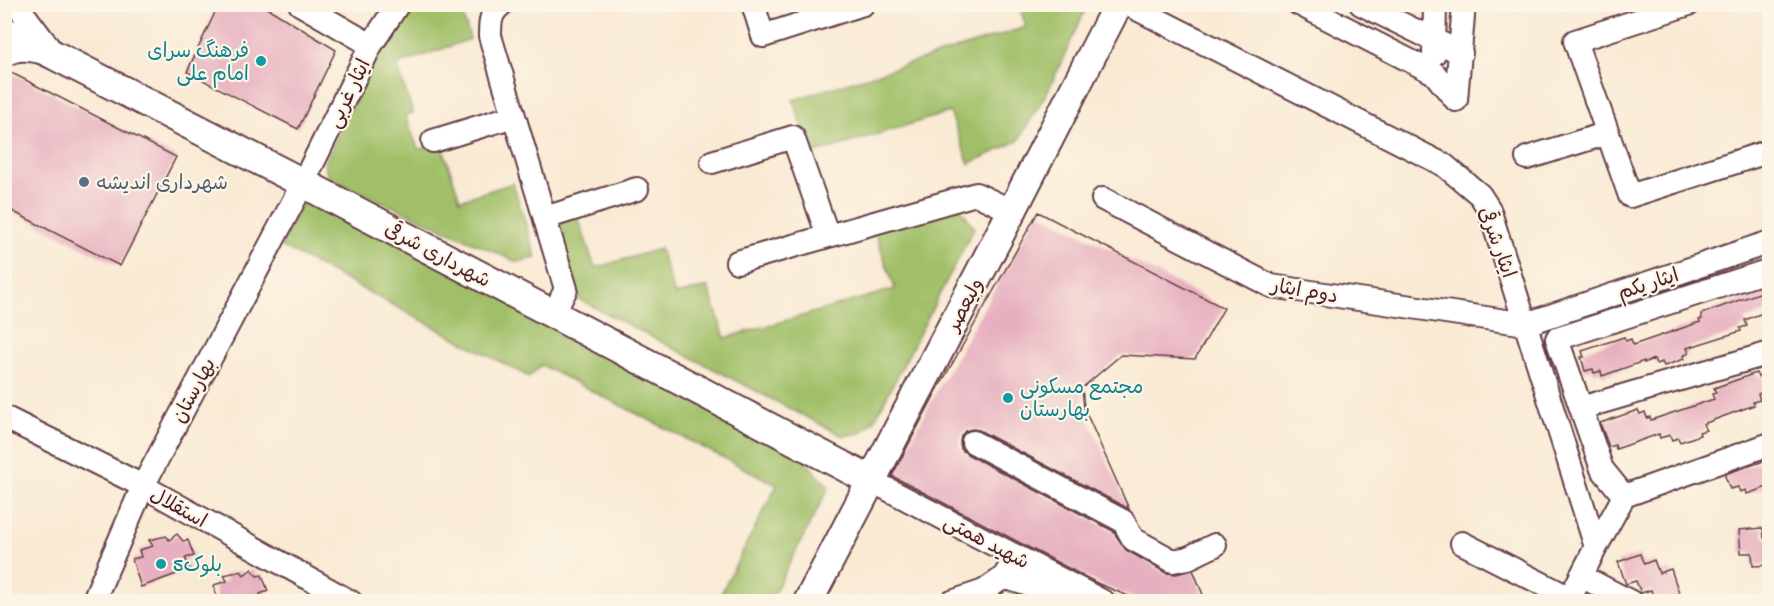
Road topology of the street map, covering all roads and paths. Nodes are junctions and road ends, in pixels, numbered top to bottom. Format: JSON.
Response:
{"nodes":[{"id":1,"x":22,"y":4,"type":"edge"},
{"id":2,"x":300,"y":4,"type":"edge"},
{"id":3,"x":398,"y":4,"type":"edge"},
{"id":4,"x":502,"y":4,"type":"edge"},
{"id":5,"x":753,"y":4,"type":"edge"},
{"id":6,"x":863,"y":4,"type":"edge"},
{"id":7,"x":1118,"y":4,"type":"edge"},
{"id":8,"x":1127,"y":4,"type":"edge"},
{"id":9,"x":1299,"y":4,"type":"edge"},
{"id":10,"x":1361,"y":4,"type":"edge"},
{"id":11,"x":1436,"y":4,"type":"edge"},
{"id":12,"x":1464,"y":4,"type":"edge"},
{"id":13,"x":1689,"y":4,"type":"edge"},
{"id":14,"x":4,"y":31,"type":"edge"},
{"id":15,"x":1434,"y":40,"type":"junction"},
{"id":16,"x":371,"y":45,"type":"junction"},
{"id":17,"x":1461,"y":53,"type":"junction"},
{"id":18,"x":4,"y":54,"type":"edge"},
{"id":19,"x":54,"y":54,"type":"junction"},
{"id":20,"x":1434,"y":73,"type":"junction"},
{"id":21,"x":514,"y":116,"type":"junction"},
{"id":22,"x":1608,"y":133,"type":"junction"},
{"id":23,"x":433,"y":141,"type":"dead end"},
{"id":24,"x":1770,"y":151,"type":"edge"},
{"id":25,"x":1527,"y":158,"type":"dead end"},
{"id":26,"x":712,"y":162,"type":"dead end"},
{"id":27,"x":303,"y":183,"type":"junction"},
{"id":28,"x":637,"y":189,"type":"dead end"},
{"id":29,"x":1103,"y":199,"type":"dead end"},
{"id":30,"x":1012,"y":211,"type":"junction"},
{"id":31,"x":545,"y":218,"type":"junction"},
{"id":32,"x":828,"y":236,"type":"junction"},
{"id":33,"x":1770,"y":242,"type":"edge"},
{"id":34,"x":737,"y":262,"type":"dead end"},
{"id":35,"x":1770,"y":270,"type":"edge"},
{"id":36,"x":553,"y":315,"type":"junction"},
{"id":37,"x":1526,"y":324,"type":"junction"},
{"id":38,"x":1770,"y":353,"type":"edge"},
{"id":39,"x":1581,"y":408,"type":"junction"},
{"id":40,"x":4,"y":417,"type":"edge"},
{"id":41,"x":973,"y":442,"type":"dead end"},
{"id":42,"x":1770,"y":444,"type":"edge"},
{"id":43,"x":870,"y":480,"type":"junction"},
{"id":44,"x":143,"y":486,"type":"junction"},
{"id":45,"x":1624,"y":496,"type":"junction"},
{"id":46,"x":1462,"y":543,"type":"dead end"},
{"id":47,"x":1215,"y":545,"type":"dead end"},
{"id":48,"x":1596,"y":547,"type":"junction"},
{"id":49,"x":1016,"y":557,"type":"junction"},
{"id":50,"x":1581,"y":576,"type":"junction"},
{"id":51,"x":1004,"y":577,"type":"junction"},
{"id":52,"x":960,"y":600,"type":"edge"},
{"id":53,"x":1569,"y":600,"type":"edge"},
{"id":54,"x":93,"y":602,"type":"edge"},
{"id":55,"x":351,"y":602,"type":"edge"},
{"id":56,"x":807,"y":602,"type":"edge"},
{"id":57,"x":1059,"y":602,"type":"edge"},
{"id":58,"x":1104,"y":602,"type":"edge"},
{"id":59,"x":1631,"y":602,"type":"edge"}],
"edges":[{"from":1,"to":19,"type":"street"},
{"from":2,"to":16,"type":"street"},
{"from":3,"to":16,"type":"street","name":"ایثار غربی"},
{"from":4,"to":21,"type":"street"},
{"from":5,"to":6,"type":"street"},
{"from":7,"to":30,"type":"main road","name":"ولیعصر"},
{"from":8,"to":37,"type":"street","name":"ایثار شرقی"},
{"from":9,"to":20,"type":"street"},
{"from":10,"to":15,"type":"street"},
{"from":11,"to":15,"type":"street"},
{"from":12,"to":17,"type":"street"},
{"from":13,"to":22,"type":"street"},
{"from":14,"to":19,"type":"main road","name":"شهرداری شرقی"},
{"from":15,"to":17,"type":"street"},
{"from":15,"to":20,"type":"street"},
{"from":16,"to":27,"type":"street","name":"ایثار غربی"},
{"from":17,"to":20,"type":"street"},
{"from":18,"to":19,"type":"street"},
{"from":19,"to":27,"type":"main road","name":"شهرداری شرقی"},
{"from":21,"to":23,"type":"street"},
{"from":21,"to":31,"type":"street"},
{"from":22,"to":24,"type":"street"},
{"from":22,"to":25,"type":"street"},
{"from":26,"to":32,"type":"street"},
{"from":27,"to":36,"type":"main road","name":"شهرداری شرقی"},
{"from":27,"to":44,"type":"street","name":"بهارستان"},
{"from":28,"to":31,"type":"street"},
{"from":29,"to":37,"type":"street","name":"دوم ایثار"},
{"from":30,"to":32,"type":"street"},
{"from":30,"to":43,"type":"main road","name":"ولیعصر"},
{"from":31,"to":36,"type":"street"},
{"from":32,"to":34,"type":"street"},
{"from":33,"to":37,"type":"street","name":"ایثار یکم"},
{"from":35,"to":39,"type":"street"},
{"from":36,"to":43,"type":"main road","name":"شهرداری شرقی"},
{"from":37,"to":48,"type":"street","name":"ایثار شرقی"},
{"from":38,"to":39,"type":"street"},
{"from":39,"to":45,"type":"street"},
{"from":40,"to":44,"type":"street","name":"استقلال"},
{"from":41,"to":47,"type":"street"},
{"from":42,"to":45,"type":"street"},
{"from":43,"to":49,"type":"street","name":"شهید همتی"},
{"from":43,"to":56,"type":"main road","name":"ولیعصر"},
{"from":44,"to":54,"type":"street","name":"بهارستان"},
{"from":44,"to":55,"type":"street","name":"استقلال"},
{"from":45,"to":48,"type":"street"},
{"from":46,"to":53,"type":"street"},
{"from":48,"to":50,"type":"street"},
{"from":49,"to":51,"type":"street"},
{"from":49,"to":58,"type":"street","name":"شهید همتی"},
{"from":50,"to":53,"type":"street"},
{"from":50,"to":59,"type":"street"},
{"from":51,"to":52,"type":"street"},
{"from":51,"to":57,"type":"street"}]}
